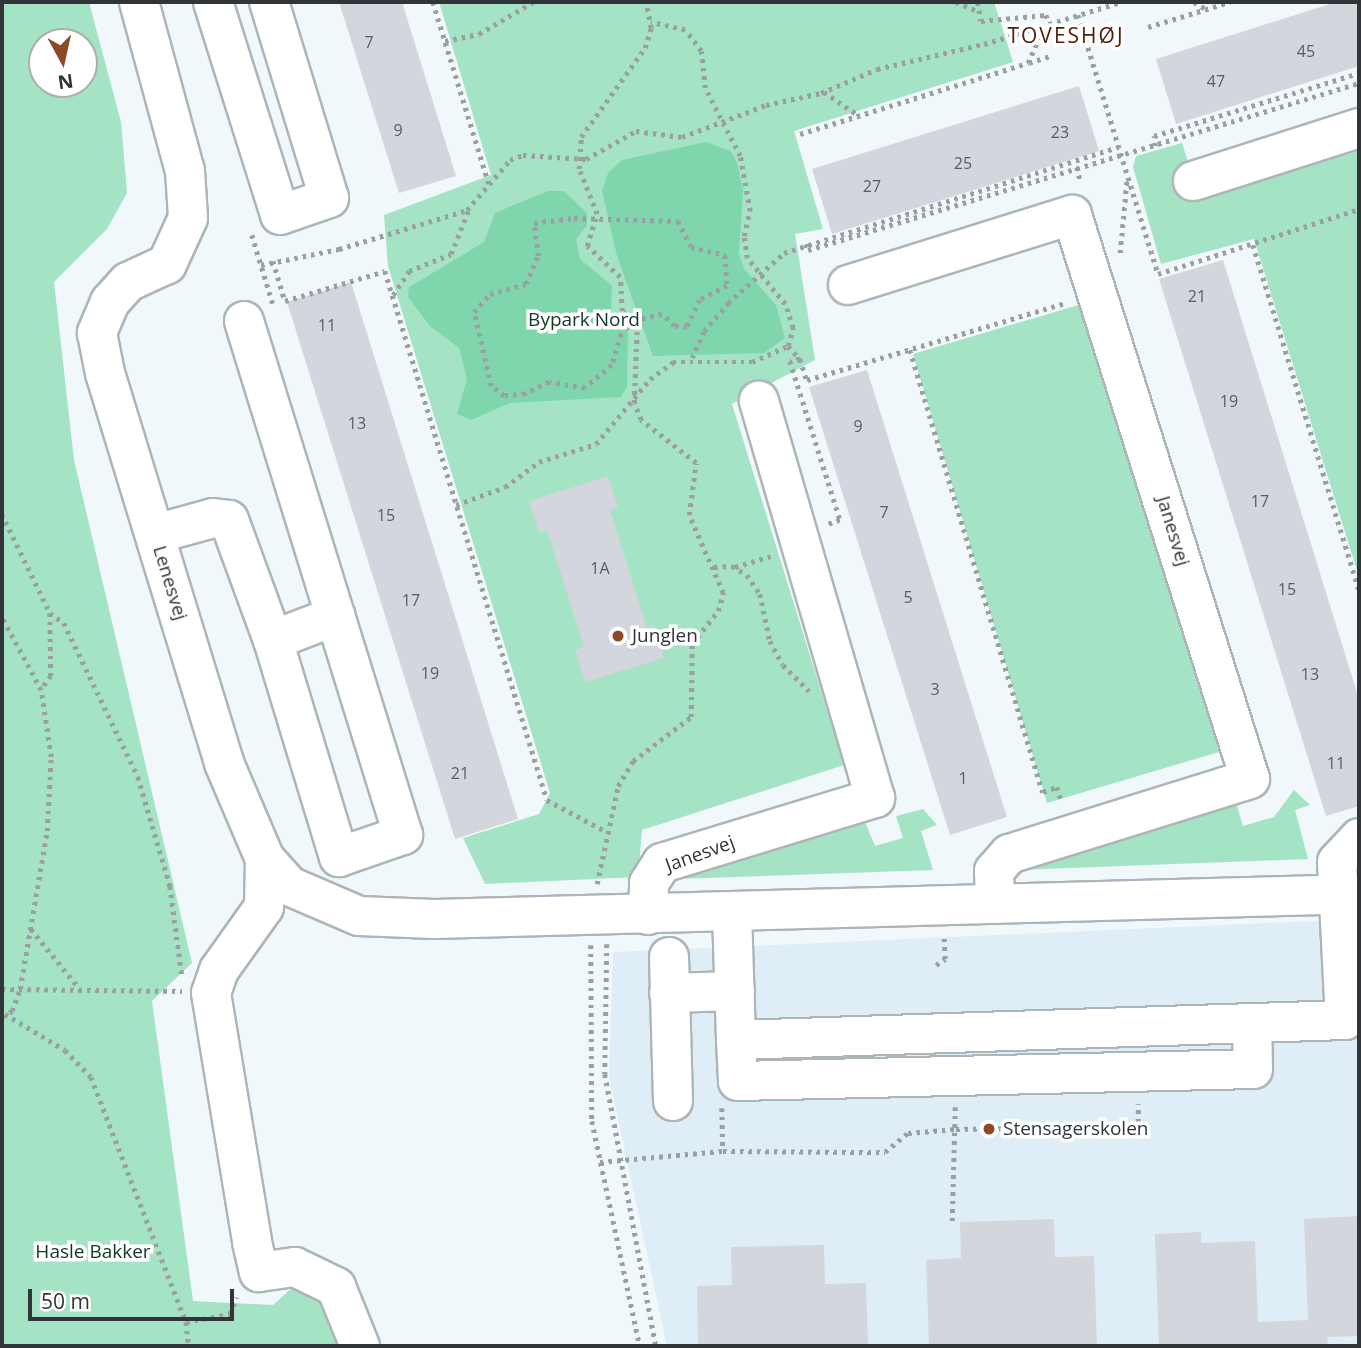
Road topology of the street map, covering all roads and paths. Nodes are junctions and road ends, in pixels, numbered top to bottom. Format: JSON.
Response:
{"nodes":[{"id":1,"x":139,"y":2,"type":"edge"},
{"id":2,"x":213,"y":2,"type":"edge"},
{"id":3,"x":269,"y":2,"type":"edge"},
{"id":4,"x":433,"y":2,"type":"edge"},
{"id":5,"x":533,"y":2,"type":"edge"},
{"id":6,"x":646,"y":2,"type":"edge"},
{"id":7,"x":956,"y":2,"type":"edge"},
{"id":8,"x":978,"y":2,"type":"edge"},
{"id":9,"x":1121,"y":2,"type":"edge"},
{"id":10,"x":1195,"y":2,"type":"edge"},
{"id":11,"x":1230,"y":2,"type":"edge"},
{"id":12,"x":1207,"y":9,"type":"junction"},
{"id":13,"x":979,"y":12,"type":"junction"},
{"id":14,"x":651,"y":22,"type":"junction"},
{"id":15,"x":1048,"y":24,"type":"junction"},
{"id":16,"x":1148,"y":27,"type":"dead end"},
{"id":17,"x":445,"y":41,"type":"junction"},
{"id":18,"x":1050,"y":56,"type":"dead end"},
{"id":19,"x":1028,"y":63,"type":"junction"},
{"id":20,"x":1359,"y":73,"type":"edge"},
{"id":21,"x":1359,"y":83,"type":"edge"},
{"id":22,"x":824,"y":92,"type":"junction"},
{"id":23,"x":858,"y":116,"type":"junction"},
{"id":24,"x":722,"y":121,"type":"junction"},
{"id":25,"x":1359,"y":128,"type":"edge"},
{"id":26,"x":800,"y":134,"type":"dead end"},
{"id":27,"x":1155,"y":146,"type":"junction"},
{"id":28,"x":1119,"y":147,"type":"dead end"},
{"id":29,"x":579,"y":159,"type":"junction"},
{"id":30,"x":1128,"y":175,"type":"dead end"},
{"id":31,"x":1193,"y":181,"type":"dead end"},
{"id":32,"x":489,"y":184,"type":"junction"},
{"id":33,"x":469,"y":209,"type":"junction"},
{"id":34,"x":597,"y":218,"type":"junction"},
{"id":35,"x":251,"y":231,"type":"dead end"},
{"id":36,"x":806,"y":244,"type":"junction"},
{"id":37,"x":1253,"y":245,"type":"dead end"},
{"id":38,"x":274,"y":261,"type":"junction"},
{"id":39,"x":261,"y":265,"type":"junction"},
{"id":40,"x":757,"y":274,"type":"junction"},
{"id":41,"x":848,"y":285,"type":"dead end"},
{"id":42,"x":1099,"y":293,"type":"junction"},
{"id":43,"x":392,"y":296,"type":"junction"},
{"id":44,"x":1053,"y":307,"type":"dead end"},
{"id":45,"x":259,"y":313,"type":"joint"},
{"id":46,"x":634,"y":321,"type":"junction"},
{"id":47,"x":788,"y":346,"type":"junction"},
{"id":48,"x":910,"y":349,"type":"junction"},
{"id":49,"x":692,"y":358,"type":"junction"},
{"id":50,"x":800,"y":359,"type":"junction"},
{"id":51,"x":759,"y":401,"type":"dead end"},
{"id":52,"x":634,"y":403,"type":"junction"},
{"id":53,"x":456,"y":505,"type":"junction"},
{"id":54,"x":2,"y":514,"type":"edge"},
{"id":55,"x":155,"y":534,"type":"junction"},
{"id":56,"x":790,"y":543,"type":"junction"},
{"id":57,"x":714,"y":567,"type":"junction"},
{"id":58,"x":734,"y":567,"type":"junction"},
{"id":59,"x":1359,"y":589,"type":"edge"},
{"id":60,"x":50,"y":613,"type":"junction"},
{"id":61,"x":335,"y":616,"type":"junction"},
{"id":62,"x":2,"y":618,"type":"edge"},
{"id":63,"x":273,"y":640,"type":"junction"},
{"id":64,"x":41,"y":690,"type":"junction"},
{"id":65,"x":848,"y":706,"type":"junction"},
{"id":66,"x":607,"y":832,"type":"junction"},
{"id":67,"x":1072,"y":835,"type":"junction"},
{"id":68,"x":1359,"y":838,"type":"edge"},
{"id":69,"x":265,"y":859,"type":"junction"},
{"id":70,"x":1350,"y":895,"type":"edge"},
{"id":71,"x":995,"y":904,"type":"junction"},
{"id":72,"x":732,"y":912,"type":"junction"},
{"id":73,"x":648,"y":915,"type":"junction"},
{"id":74,"x":599,"y":916,"type":"junction"},
{"id":75,"x":30,"y":929,"type":"junction"},
{"id":76,"x":2,"y":989,"type":"edge"},
{"id":77,"x":20,"y":989,"type":"junction"},
{"id":78,"x":80,"y":989,"type":"junction"},
{"id":79,"x":735,"y":991,"type":"junction"},
{"id":80,"x":197,"y":992,"type":"junction"},
{"id":81,"x":3,"y":1015,"type":"edge"},
{"id":82,"x":1352,"y":1020,"type":"edge"},
{"id":83,"x":1252,"y":1023,"type":"junction"},
{"id":84,"x":736,"y":1040,"type":"junction"},
{"id":85,"x":1137,"y":1072,"type":"junction"},
{"id":86,"x":954,"y":1076,"type":"junction"},
{"id":87,"x":673,"y":1101,"type":"dead end"},
{"id":88,"x":956,"y":1129,"type":"junction"},
{"id":89,"x":618,"y":1158,"type":"junction"},
{"id":90,"x":600,"y":1162,"type":"junction"},
{"id":91,"x":952,"y":1221,"type":"dead end"},
{"id":92,"x":235,"y":1285,"type":"dead end"},
{"id":93,"x":186,"y":1322,"type":"junction"},
{"id":94,"x":189,"y":1346,"type":"edge"},
{"id":95,"x":360,"y":1346,"type":"edge"},
{"id":96,"x":640,"y":1346,"type":"edge"},
{"id":97,"x":656,"y":1346,"type":"edge"}],
"edges":[{"from":1,"to":55,"type":"street","name":"Lenesvej"},
{"from":2,"to":3,"type":"street"},
{"from":4,"to":17,"type":"path"},
{"from":5,"to":17,"type":"path"},
{"from":6,"to":14,"type":"path"},
{"from":7,"to":13,"type":"path"},
{"from":8,"to":13,"type":"path"},
{"from":9,"to":15,"type":"path"},
{"from":10,"to":12,"type":"path"},
{"from":11,"to":12,"type":"path"},
{"from":12,"to":16,"type":"path"},
{"from":13,"to":15,"type":"path"},
{"from":14,"to":24,"type":"path"},
{"from":14,"to":29,"type":"path"},
{"from":15,"to":19,"type":"path"},
{"from":15,"to":22,"type":"path"},
{"from":17,"to":32,"type":"path"},
{"from":18,"to":19,"type":"path"},
{"from":19,"to":23,"type":"path"},
{"from":20,"to":27,"type":"path"},
{"from":21,"to":27,"type":"path"},
{"from":22,"to":23,"type":"path"},
{"from":22,"to":24,"type":"path"},
{"from":23,"to":26,"type":"path"},
{"from":24,"to":29,"type":"path"},
{"from":24,"to":40,"type":"path"},
{"from":25,"to":31,"type":"street"},
{"from":27,"to":36,"type":"path"},
{"from":28,"to":36,"type":"path"},
{"from":29,"to":32,"type":"path"},
{"from":29,"to":34,"type":"path"},
{"from":30,"to":42,"type":"path"},
{"from":32,"to":33,"type":"path"},
{"from":33,"to":38,"type":"path"},
{"from":33,"to":43,"type":"path"},
{"from":34,"to":46,"type":"path"},
{"from":34,"to":46,"type":"path"},
{"from":34,"to":46,"type":"path"},
{"from":35,"to":39,"type":"path"},
{"from":36,"to":40,"type":"path"},
{"from":37,"to":59,"type":"path"},
{"from":38,"to":39,"type":"path"},
{"from":38,"to":43,"type":"path"},
{"from":39,"to":45,"type":"path"},
{"from":40,"to":47,"type":"path"},
{"from":40,"to":49,"type":"path"},
{"from":41,"to":42,"type":"street","name":"Janesvej"},
{"from":42,"to":67,"type":"street","name":"Janesvej"},
{"from":43,"to":53,"type":"path"},
{"from":44,"to":48,"type":"path"},
{"from":45,"to":61,"type":"street"},
{"from":46,"to":52,"type":"path"},
{"from":47,"to":49,"type":"path"},
{"from":47,"to":50,"type":"path"},
{"from":48,"to":50,"type":"path"},
{"from":48,"to":67,"type":"path"},
{"from":49,"to":52,"type":"path"},
{"from":50,"to":56,"type":"path"},
{"from":51,"to":56,"type":"street","name":"Janesvej"},
{"from":52,"to":53,"type":"path"},
{"from":52,"to":57,"type":"path"},
{"from":53,"to":66,"type":"path"},
{"from":54,"to":60,"type":"path"},
{"from":55,"to":63,"type":"street"},
{"from":55,"to":69,"type":"street","name":"Lenesvej"},
{"from":56,"to":58,"type":"path"},
{"from":56,"to":65,"type":"street","name":"Janesvej"},
{"from":57,"to":58,"type":"path"},
{"from":57,"to":66,"type":"path"},
{"from":58,"to":65,"type":"path"},
{"from":60,"to":64,"type":"path"},
{"from":60,"to":80,"type":"path"},
{"from":61,"to":63,"type":"street"},
{"from":61,"to":63,"type":"street"},
{"from":62,"to":64,"type":"path"},
{"from":64,"to":75,"type":"path"},
{"from":65,"to":73,"type":"street","name":"Janesvej"},
{"from":66,"to":74,"type":"path"},
{"from":67,"to":71,"type":"street","name":"Janesvej"},
{"from":68,"to":70,"type":"street"},
{"from":69,"to":74,"type":"street","name":"Lenesvej"},
{"from":69,"to":80,"type":"street"},
{"from":70,"to":71,"type":"street"},
{"from":70,"to":82,"type":"street"},
{"from":71,"to":72,"type":"street"},
{"from":72,"to":73,"type":"street"},
{"from":72,"to":79,"type":"street"},
{"from":73,"to":74,"type":"street"},
{"from":74,"to":89,"type":"path"},
{"from":74,"to":90,"type":"path"},
{"from":75,"to":77,"type":"path"},
{"from":75,"to":78,"type":"path"},
{"from":76,"to":77,"type":"path"},
{"from":77,"to":78,"type":"path"},
{"from":77,"to":81,"type":"path"},
{"from":78,"to":80,"type":"path"},
{"from":79,"to":84,"type":"street"},
{"from":79,"to":87,"type":"street"},
{"from":80,"to":95,"type":"street"},
{"from":81,"to":93,"type":"path"},
{"from":82,"to":83,"type":"street"},
{"from":83,"to":84,"type":"street"},
{"from":83,"to":85,"type":"street"},
{"from":84,"to":86,"type":"street"},
{"from":85,"to":86,"type":"street"},
{"from":85,"to":88,"type":"path"},
{"from":86,"to":88,"type":"path"},
{"from":88,"to":89,"type":"path"},
{"from":88,"to":91,"type":"path"},
{"from":89,"to":90,"type":"path"},
{"from":89,"to":97,"type":"path"},
{"from":90,"to":96,"type":"path"},
{"from":92,"to":93,"type":"path"},
{"from":93,"to":94,"type":"path"}]}
